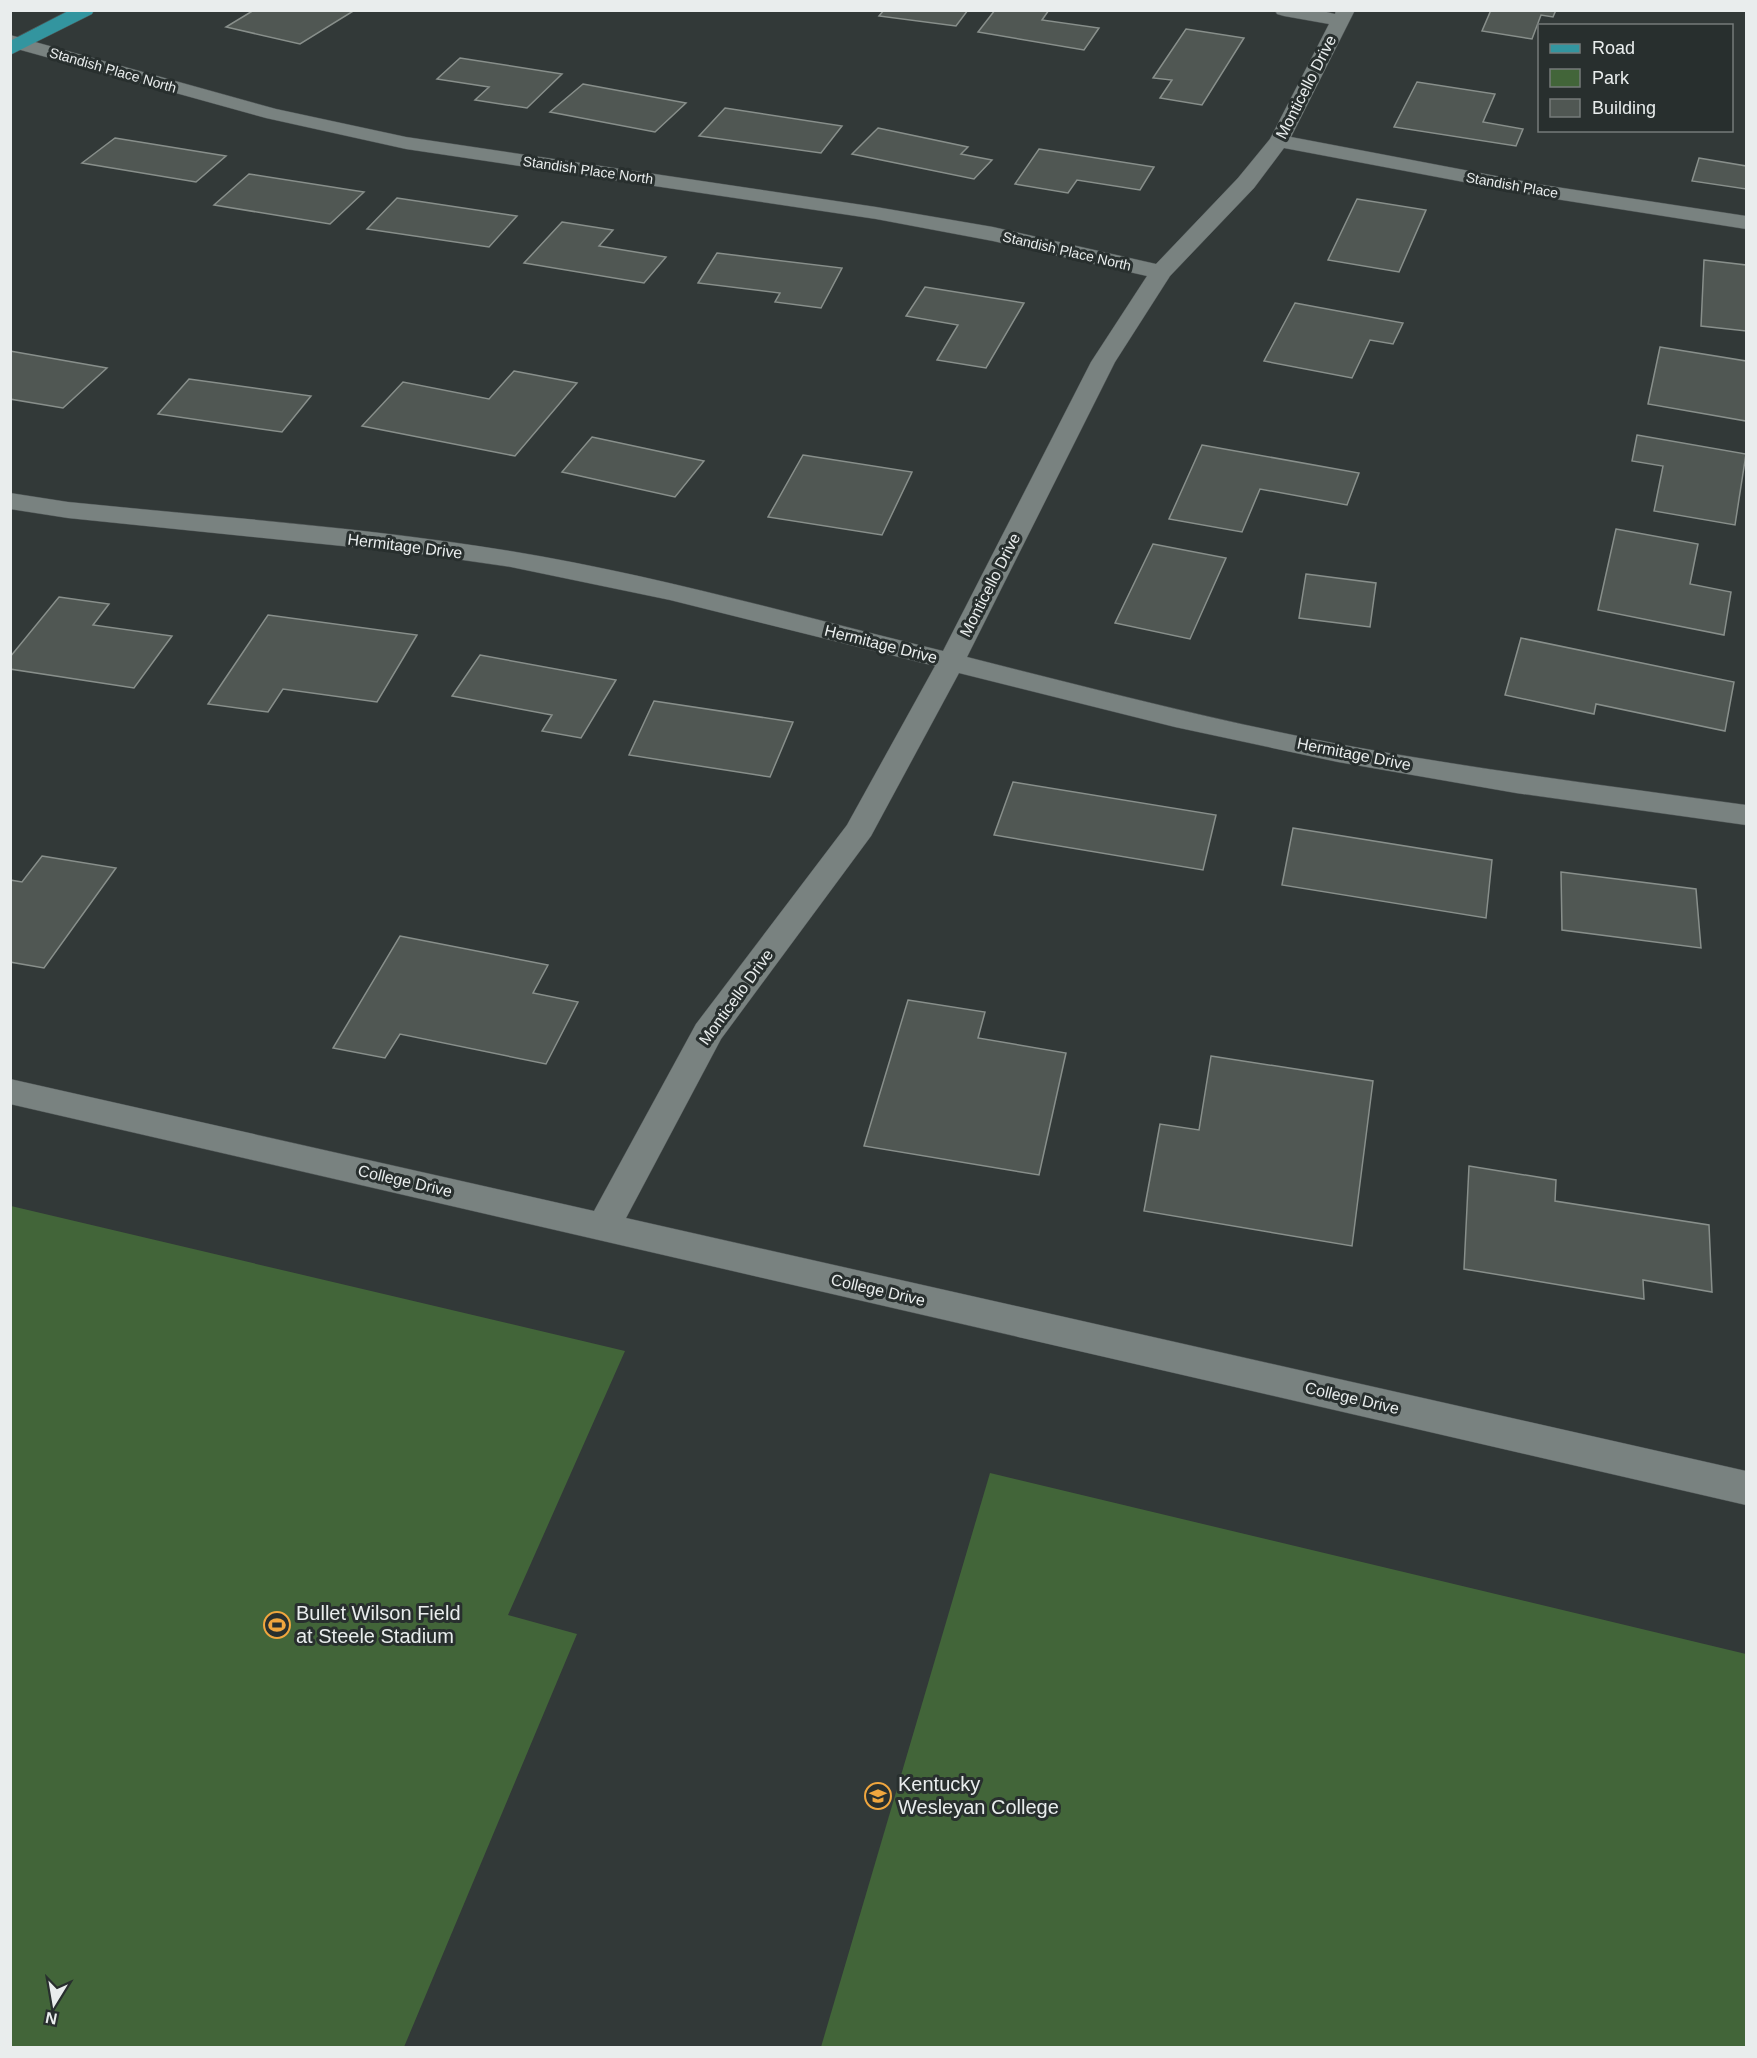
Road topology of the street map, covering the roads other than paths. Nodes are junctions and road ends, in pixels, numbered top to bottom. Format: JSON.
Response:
{"nodes":[{"id":1,"x":85,"y":10,"type":"edge"},
{"id":2,"x":1284,"y":10,"type":"edge"},
{"id":3,"x":1343,"y":15,"type":"edge"},
{"id":4,"x":14,"y":45,"type":"edge"},
{"id":5,"x":1279,"y":141,"type":"junction"},
{"id":6,"x":1746,"y":223,"type":"edge"},
{"id":7,"x":1161,"y":272,"type":"junction"},
{"id":8,"x":10,"y":501,"type":"edge"},
{"id":9,"x":951,"y":662,"type":"junction"},
{"id":10,"x":1746,"y":815,"type":"edge"},
{"id":11,"x":10,"y":1091,"type":"edge"},
{"id":12,"x":603,"y":1227,"type":"junction"},
{"id":13,"x":1746,"y":1488,"type":"edge"}],
"edges":[{"from":1,"to":4,"type":"main road"},
{"from":2,"to":3,"type":"street"},
{"from":3,"to":5,"type":"street","name":"Monticello Drive"},
{"from":4,"to":7,"type":"street","name":"Standish Place North"},
{"from":5,"to":6,"type":"street","name":"Standish Place"},
{"from":5,"to":7,"type":"street","name":"Monticello Drive"},
{"from":7,"to":9,"type":"street","name":"Monticello Drive"},
{"from":8,"to":9,"type":"street","name":"Hermitage Drive"},
{"from":9,"to":10,"type":"street","name":"Hermitage Drive"},
{"from":9,"to":12,"type":"street","name":"Monticello Drive"},
{"from":11,"to":12,"type":"street","name":"College Drive"},
{"from":12,"to":13,"type":"street","name":"College Drive"}]}
